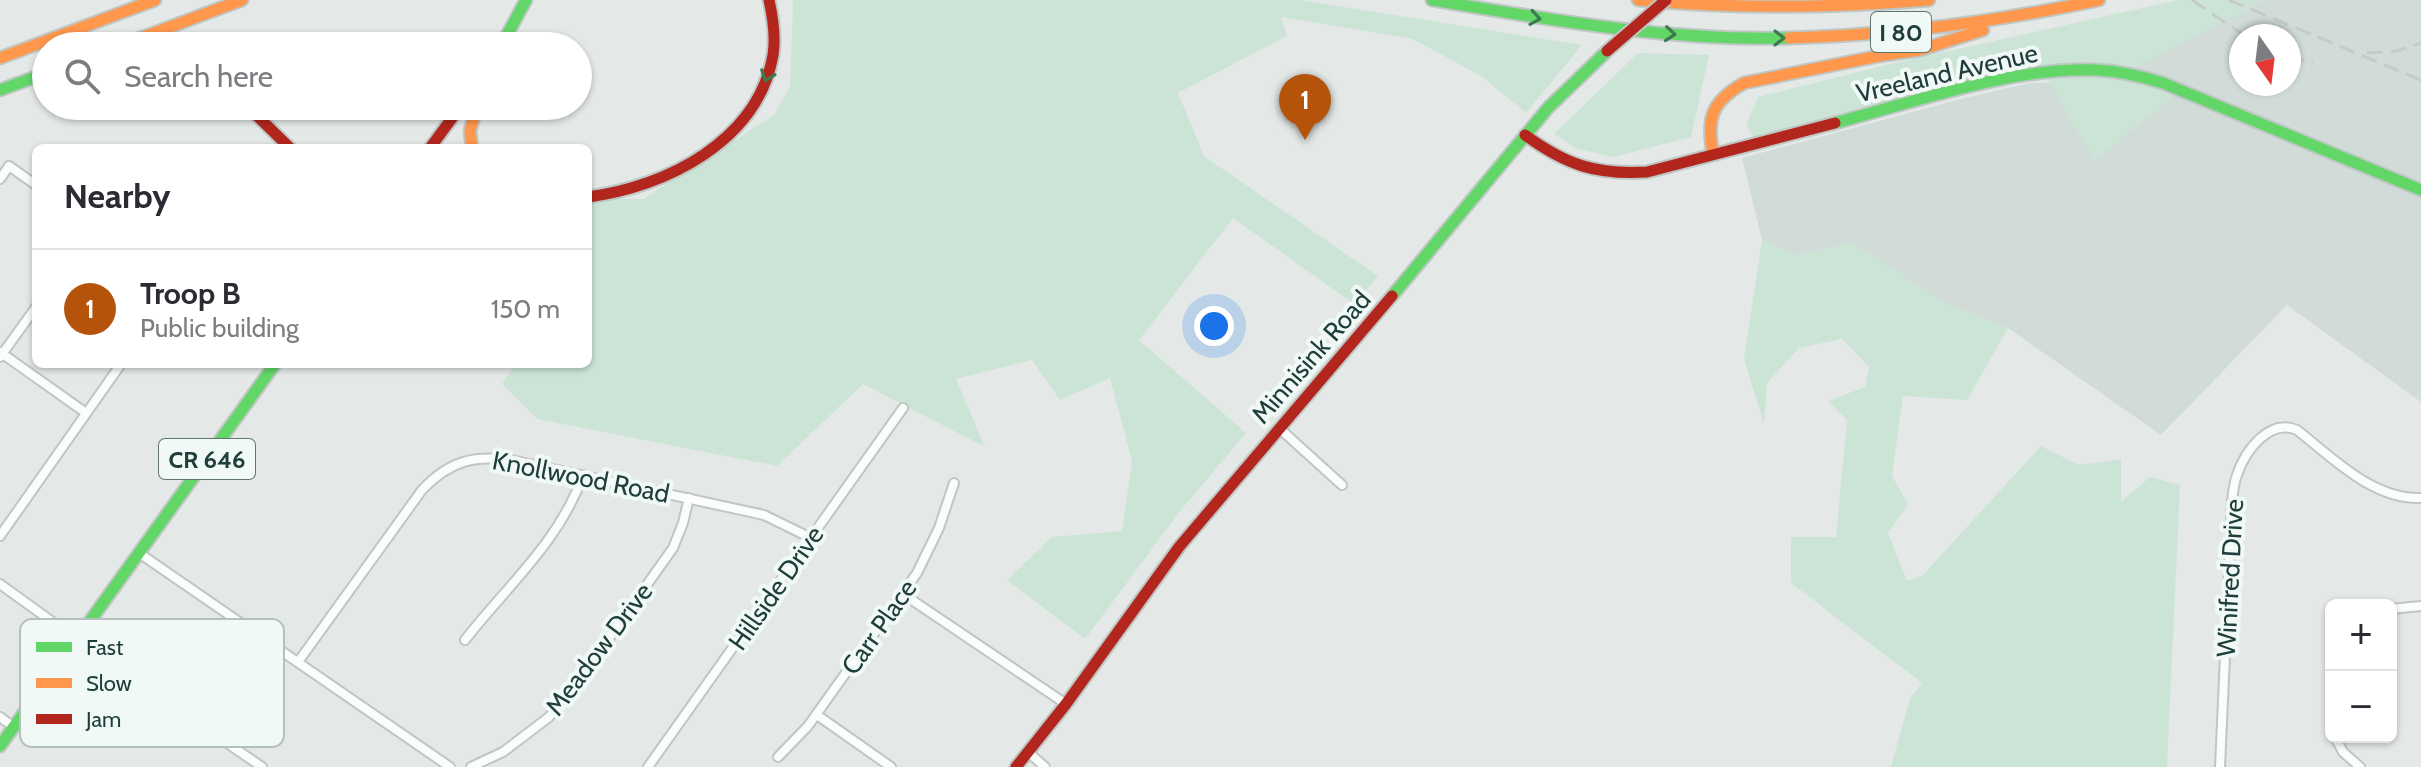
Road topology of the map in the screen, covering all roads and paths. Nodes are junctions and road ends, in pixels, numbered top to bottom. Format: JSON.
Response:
{"nodes":[{"id":1,"x":128,"y":0,"type":"edge"},
{"id":2,"x":155,"y":0,"type":"edge"},
{"id":3,"x":242,"y":0,"type":"edge"},
{"id":4,"x":526,"y":0,"type":"edge"},
{"id":5,"x":769,"y":0,"type":"edge"},
{"id":6,"x":1432,"y":0,"type":"edge"},
{"id":7,"x":1638,"y":0,"type":"edge"},
{"id":8,"x":1666,"y":0,"type":"edge"},
{"id":9,"x":1929,"y":0,"type":"edge"},
{"id":10,"x":2099,"y":0,"type":"edge"},
{"id":11,"x":117,"y":14,"type":"junction"},
{"id":12,"x":2030,"y":15,"type":"junction"},
{"id":13,"x":69,"y":32,"type":"edge"},
{"id":14,"x":156,"y":32,"type":"edge"},
{"id":15,"x":509,"y":32,"type":"edge"},
{"id":16,"x":32,"y":46,"type":"edge"},
{"id":17,"x":0,"y":58,"type":"edge"},
{"id":18,"x":32,"y":78,"type":"edge"},
{"id":19,"x":0,"y":90,"type":"edge"},
{"id":20,"x":261,"y":120,"type":"edge"},
{"id":21,"x":451,"y":120,"type":"edge"},
{"id":22,"x":473,"y":120,"type":"edge"},
{"id":23,"x":1525,"y":135,"type":"junction"},
{"id":24,"x":286,"y":144,"type":"edge"},
{"id":25,"x":433,"y":144,"type":"edge"},
{"id":26,"x":472,"y":144,"type":"edge"},
{"id":27,"x":1713,"y":154,"type":"junction"},
{"id":28,"x":0,"y":179,"type":"edge"},
{"id":29,"x":32,"y":182,"type":"edge"},
{"id":30,"x":2421,"y":190,"type":"edge"},
{"id":31,"x":592,"y":196,"type":"edge"},
{"id":32,"x":32,"y":312,"type":"edge"},
{"id":33,"x":1,"y":354,"type":"edge"},
{"id":34,"x":118,"y":368,"type":"edge"},
{"id":35,"x":272,"y":368,"type":"edge"},
{"id":36,"x":903,"y":408,"type":"dead end"},
{"id":37,"x":86,"y":413,"type":"junction"},
{"id":38,"x":1279,"y":428,"type":"junction"},
{"id":39,"x":583,"y":475,"type":"junction"},
{"id":40,"x":954,"y":483,"type":"dead end"},
{"id":41,"x":1342,"y":485,"type":"dead end"},
{"id":42,"x":689,"y":498,"type":"junction"},
{"id":43,"x":2421,"y":498,"type":"edge"},
{"id":44,"x":0,"y":536,"type":"edge"},
{"id":45,"x":811,"y":538,"type":"junction"},
{"id":46,"x":139,"y":553,"type":"junction"},
{"id":47,"x":0,"y":584,"type":"edge"},
{"id":48,"x":903,"y":594,"type":"junction"},
{"id":49,"x":2421,"y":606,"type":"edge"},
{"id":50,"x":2397,"y":608,"type":"edge"},
{"id":51,"x":48,"y":619,"type":"edge"},
{"id":52,"x":92,"y":619,"type":"edge"},
{"id":53,"x":235,"y":619,"type":"edge"},
{"id":54,"x":465,"y":640,"type":"dead end"},
{"id":55,"x":284,"y":652,"type":"edge"},
{"id":56,"x":298,"y":662,"type":"junction"},
{"id":57,"x":1066,"y":704,"type":"junction"},
{"id":58,"x":817,"y":715,"type":"junction"},
{"id":59,"x":0,"y":717,"type":"edge"},
{"id":60,"x":20,"y":719,"type":"edge"},
{"id":61,"x":14,"y":727,"type":"junction"},
{"id":62,"x":2338,"y":743,"type":"edge"},
{"id":63,"x":0,"y":746,"type":"edge"},
{"id":64,"x":233,"y":747,"type":"edge"},
{"id":65,"x":1028,"y":752,"type":"junction"},
{"id":66,"x":778,"y":757,"type":"dead end"},
{"id":67,"x":262,"y":767,"type":"edge"},
{"id":68,"x":450,"y":767,"type":"edge"},
{"id":69,"x":471,"y":767,"type":"edge"},
{"id":70,"x":648,"y":767,"type":"edge"},
{"id":71,"x":891,"y":767,"type":"edge"},
{"id":72,"x":1016,"y":767,"type":"edge"},
{"id":73,"x":1045,"y":767,"type":"edge"},
{"id":74,"x":2220,"y":767,"type":"edge"},
{"id":75,"x":2360,"y":767,"type":"edge"}],
"edges":[{"from":1,"to":11,"type":"main road"},
{"from":2,"to":11,"type":"main road"},
{"from":3,"to":14,"type":"main road"},
{"from":4,"to":15,"type":"main road"},
{"from":5,"to":31,"type":"main road","one_way":true},
{"from":6,"to":12,"type":"main road","number":"I 80","one_way":true},
{"from":7,"to":9,"type":"main road","number":"I 80"},
{"from":8,"to":23,"type":"main road","name":"Minnisink Road","bridge":true},
{"from":10,"to":12,"type":"main road","number":"I 80"},
{"from":11,"to":13,"type":"main road"},
{"from":12,"to":27,"type":"main road"},
{"from":16,"to":17,"type":"main road"},
{"from":18,"to":19,"type":"main road"},
{"from":20,"to":24,"type":"main road"},
{"from":21,"to":25,"type":"main road"},
{"from":22,"to":26,"type":"main road"},
{"from":23,"to":27,"type":"main road","name":"Vreeland Avenue"},
{"from":23,"to":38,"type":"main road","name":"Minnisink Road"},
{"from":27,"to":30,"type":"main road","name":"Vreeland Avenue"},
{"from":28,"to":29,"type":"street"},
{"from":32,"to":33,"type":"street"},
{"from":33,"to":37,"type":"street"},
{"from":34,"to":37,"type":"street"},
{"from":35,"to":46,"type":"main road","number":"CR 646"},
{"from":36,"to":45,"type":"street","name":"Hillside Drive"},
{"from":37,"to":44,"type":"street"},
{"from":38,"to":41,"type":"street"},
{"from":38,"to":57,"type":"main road","name":"Minnisink Road"},
{"from":39,"to":42,"type":"street","name":"Knollwood Road"},
{"from":39,"to":54,"type":"street"},
{"from":39,"to":56,"type":"street","name":"Knollwood Road"},
{"from":40,"to":48,"type":"street","name":"Carr Place"},
{"from":42,"to":45,"type":"street","name":"Knollwood Road"},
{"from":42,"to":69,"type":"street","name":"Meadow Drive"},
{"from":43,"to":74,"type":"street","name":"Winifred Drive"},
{"from":45,"to":70,"type":"street","name":"Hillside Drive"},
{"from":46,"to":52,"type":"main road","number":"CR 646"},
{"from":46,"to":53,"type":"street"},
{"from":47,"to":51,"type":"street"},
{"from":48,"to":57,"type":"street"},
{"from":48,"to":58,"type":"street","name":"Carr Place"},
{"from":49,"to":50,"type":"street"},
{"from":55,"to":56,"type":"street"},
{"from":56,"to":68,"type":"street"},
{"from":57,"to":65,"type":"main road","name":"Minnisink Road"},
{"from":58,"to":66,"type":"street","name":"Carr Place"},
{"from":58,"to":71,"type":"street"},
{"from":59,"to":61,"type":"street"},
{"from":60,"to":61,"type":"main road","number":"CR 646"},
{"from":61,"to":63,"type":"main road","number":"CR 646"},
{"from":62,"to":75,"type":"street"},
{"from":64,"to":67,"type":"street"},
{"from":65,"to":72,"type":"main road","name":"Minnisink Road"},
{"from":65,"to":73,"type":"street"}]}
